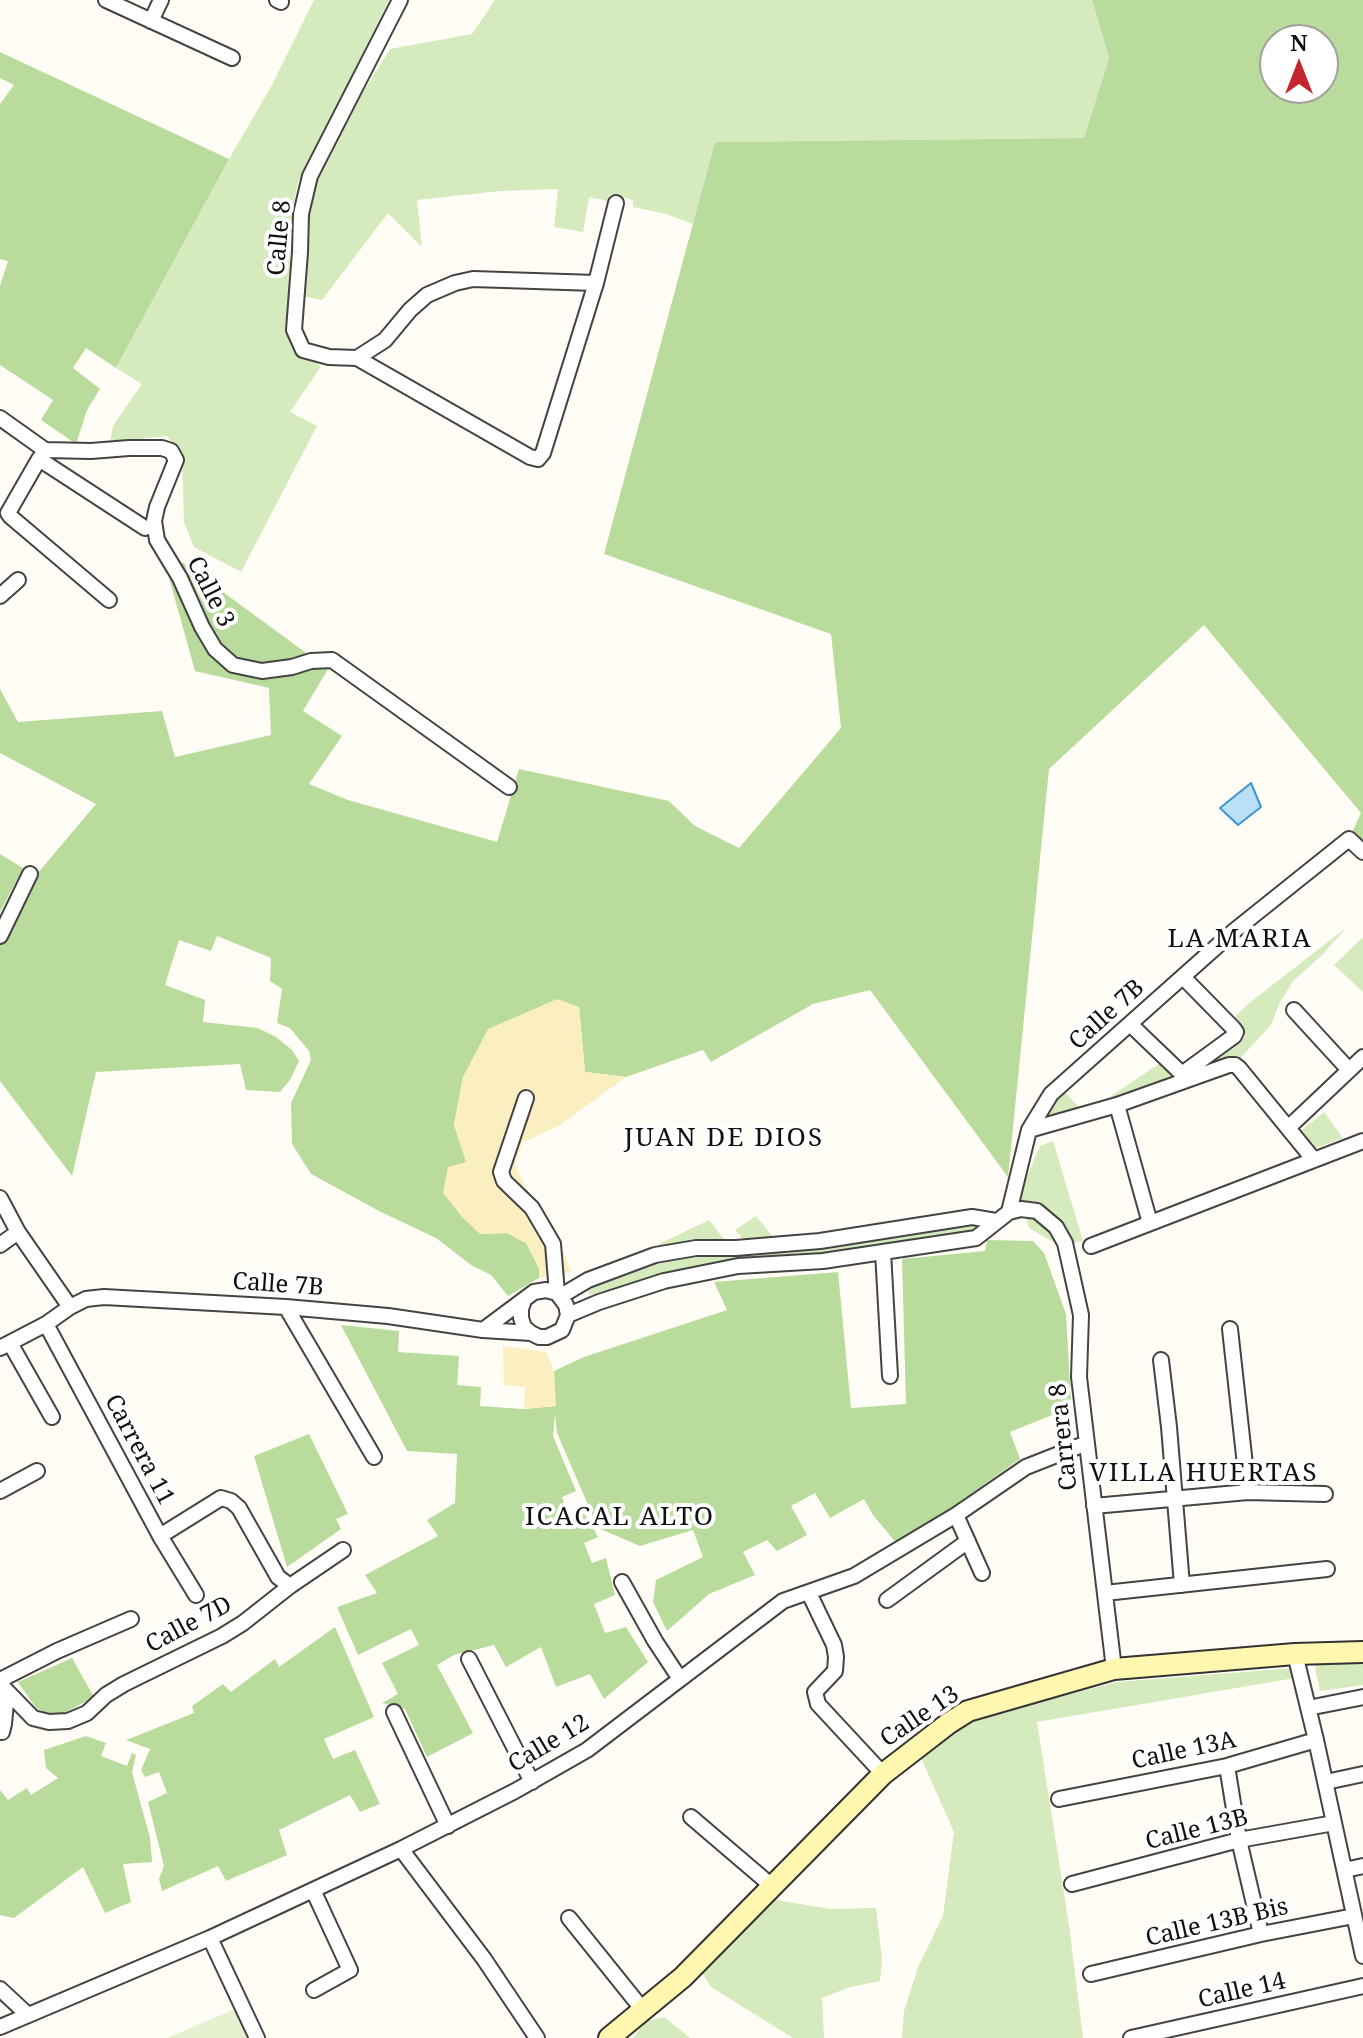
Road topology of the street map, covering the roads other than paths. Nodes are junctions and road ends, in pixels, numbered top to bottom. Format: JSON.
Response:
{"nodes":[{"id":1,"x":106,"y":0,"type":"edge"},
{"id":2,"x":161,"y":0,"type":"edge"},
{"id":3,"x":400,"y":0,"type":"edge"},
{"id":4,"x":151,"y":21,"type":"junction"},
{"id":5,"x":232,"y":58,"type":"dead end"},
{"id":6,"x":616,"y":203,"type":"dead end"},
{"id":7,"x":596,"y":283,"type":"junction"},
{"id":8,"x":357,"y":358,"type":"junction"},
{"id":9,"x":0,"y":418,"type":"edge"},
{"id":10,"x":42,"y":455,"type":"junction"},
{"id":11,"x":145,"y":528,"type":"dead end"},
{"id":12,"x":18,"y":580,"type":"dead end"},
{"id":13,"x":0,"y":596,"type":"edge"},
{"id":14,"x":109,"y":600,"type":"dead end"},
{"id":15,"x":509,"y":787,"type":"dead end"},
{"id":16,"x":1363,"y":852,"type":"edge"},
{"id":17,"x":30,"y":874,"type":"dead end"},
{"id":18,"x":0,"y":936,"type":"edge"},
{"id":19,"x":1183,"y":977,"type":"junction"},
{"id":20,"x":1294,"y":1010,"type":"dead end"},
{"id":21,"x":1130,"y":1024,"type":"junction"},
{"id":22,"x":1363,"y":1057,"type":"edge"},
{"id":23,"x":1349,"y":1070,"type":"junction"},
{"id":24,"x":526,"y":1098,"type":"dead end"},
{"id":25,"x":1117,"y":1105,"type":"junction"},
{"id":26,"x":1288,"y":1128,"type":"junction"},
{"id":27,"x":1029,"y":1130,"type":"junction"},
{"id":28,"x":1363,"y":1141,"type":"edge"},
{"id":29,"x":1314,"y":1160,"type":"junction"},
{"id":30,"x":0,"y":1198,"type":"edge"},
{"id":31,"x":1003,"y":1216,"type":"junction"},
{"id":32,"x":1150,"y":1223,"type":"junction"},
{"id":33,"x":18,"y":1232,"type":"junction"},
{"id":34,"x":0,"y":1245,"type":"edge"},
{"id":35,"x":1091,"y":1246,"type":"dead end"},
{"id":36,"x":883,"y":1252,"type":"junction"},
{"id":37,"x":559,"y":1295,"type":"junction"},
{"id":38,"x":524,"y":1300,"type":"junction"},
{"id":39,"x":70,"y":1307,"type":"junction"},
{"id":40,"x":286,"y":1307,"type":"junction"},
{"id":41,"x":568,"y":1315,"type":"junction"},
{"id":42,"x":46,"y":1324,"type":"junction"},
{"id":43,"x":1230,"y":1329,"type":"dead end"},
{"id":44,"x":483,"y":1330,"type":"junction"},
{"id":45,"x":531,"y":1333,"type":"junction"},
{"id":46,"x":5,"y":1345,"type":"edge"},
{"id":47,"x":1161,"y":1360,"type":"dead end"},
{"id":48,"x":890,"y":1376,"type":"dead end"},
{"id":49,"x":52,"y":1417,"type":"dead end"},
{"id":50,"x":1087,"y":1443,"type":"junction"},
{"id":51,"x":374,"y":1457,"type":"dead end"},
{"id":52,"x":37,"y":1471,"type":"dead end"},
{"id":53,"x":0,"y":1491,"type":"edge"},
{"id":54,"x":1248,"y":1492,"type":"junction"},
{"id":55,"x":1325,"y":1494,"type":"dead end"},
{"id":56,"x":1176,"y":1499,"type":"junction"},
{"id":57,"x":1094,"y":1506,"type":"junction"},
{"id":58,"x":956,"y":1515,"type":"junction"},
{"id":59,"x":160,"y":1536,"type":"junction"},
{"id":60,"x":968,"y":1541,"type":"junction"},
{"id":61,"x":343,"y":1550,"type":"dead end"},
{"id":62,"x":1327,"y":1569,"type":"dead end"},
{"id":63,"x":982,"y":1573,"type":"dead end"},
{"id":64,"x":622,"y":1582,"type":"dead end"},
{"id":65,"x":1182,"y":1585,"type":"junction"},
{"id":66,"x":290,"y":1586,"type":"junction"},
{"id":67,"x":809,"y":1593,"type":"junction"},
{"id":68,"x":1105,"y":1593,"type":"junction"},
{"id":69,"x":196,"y":1595,"type":"dead end"},
{"id":70,"x":887,"y":1600,"type":"dead end"},
{"id":71,"x":131,"y":1619,"type":"dead end"},
{"id":72,"x":1363,"y":1652,"type":"edge"},
{"id":73,"x":1295,"y":1654,"type":"junction"},
{"id":74,"x":469,"y":1659,"type":"dead end"},
{"id":75,"x":1114,"y":1669,"type":"junction"},
{"id":76,"x":680,"y":1679,"type":"junction"},
{"id":77,"x":2,"y":1685,"type":"edge"},
{"id":78,"x":1363,"y":1697,"type":"edge"},
{"id":79,"x":1308,"y":1708,"type":"junction"},
{"id":80,"x":394,"y":1712,"type":"dead end"},
{"id":81,"x":0,"y":1732,"type":"edge"},
{"id":82,"x":1316,"y":1740,"type":"junction"},
{"id":83,"x":1227,"y":1766,"type":"junction"},
{"id":84,"x":883,"y":1774,"type":"junction"},
{"id":85,"x":1363,"y":1774,"type":"edge"},
{"id":86,"x":532,"y":1782,"type":"junction"},
{"id":87,"x":1326,"y":1782,"type":"junction"},
{"id":88,"x":1059,"y":1799,"type":"dead end"},
{"id":89,"x":691,"y":1817,"type":"dead end"},
{"id":90,"x":1334,"y":1823,"type":"junction"},
{"id":91,"x":448,"y":1826,"type":"junction"},
{"id":92,"x":1239,"y":1840,"type":"junction"},
{"id":93,"x":401,"y":1849,"type":"junction"},
{"id":94,"x":1363,"y":1866,"type":"edge"},
{"id":95,"x":1345,"y":1870,"type":"junction"},
{"id":96,"x":1072,"y":1884,"type":"dead end"},
{"id":97,"x":773,"y":1887,"type":"junction"},
{"id":98,"x":313,"y":1890,"type":"junction"},
{"id":99,"x":1354,"y":1916,"type":"junction"},
{"id":100,"x":569,"y":1918,"type":"dead end"},
{"id":101,"x":1261,"y":1934,"type":"junction"},
{"id":102,"x":210,"y":1938,"type":"junction"},
{"id":103,"x":1363,"y":1956,"type":"edge"},
{"id":104,"x":1091,"y":1974,"type":"dead end"},
{"id":105,"x":1363,"y":1986,"type":"edge"},
{"id":106,"x":0,"y":1989,"type":"edge"},
{"id":107,"x":314,"y":1990,"type":"dead end"},
{"id":108,"x":643,"y":2010,"type":"junction"},
{"id":109,"x":28,"y":2015,"type":"junction"},
{"id":110,"x":0,"y":2027,"type":"edge"},
{"id":111,"x":257,"y":2038,"type":"edge"},
{"id":112,"x":537,"y":2038,"type":"edge"},
{"id":113,"x":609,"y":2038,"type":"edge"},
{"id":114,"x":1131,"y":2038,"type":"edge"}],
"edges":[{"from":1,"to":4,"type":"street"},
{"from":2,"to":4,"type":"street"},
{"from":3,"to":8,"type":"street","name":"Calle 8"},
{"from":4,"to":5,"type":"street"},
{"from":6,"to":7,"type":"street"},
{"from":7,"to":8,"type":"street"},
{"from":7,"to":8,"type":"street"},
{"from":9,"to":10,"type":"street"},
{"from":10,"to":11,"type":"street"},
{"from":10,"to":14,"type":"street"},
{"from":10,"to":15,"type":"street","name":"Calle 3"},
{"from":12,"to":13,"type":"street"},
{"from":16,"to":19,"type":"street","name":"Calle 7B"},
{"from":17,"to":18,"type":"street"},
{"from":19,"to":21,"type":"street","name":"Calle 7B"},
{"from":19,"to":21,"type":"street"},
{"from":20,"to":23,"type":"street"},
{"from":21,"to":27,"type":"street","name":"Calle 7B"},
{"from":22,"to":23,"type":"street"},
{"from":23,"to":26,"type":"street"},
{"from":24,"to":37,"type":"street"},
{"from":25,"to":26,"type":"street"},
{"from":25,"to":27,"type":"street"},
{"from":25,"to":32,"type":"street"},
{"from":26,"to":29,"type":"street"},
{"from":27,"to":31,"type":"street","name":"Calle 7B"},
{"from":28,"to":29,"type":"street"},
{"from":29,"to":32,"type":"street"},
{"from":30,"to":33,"type":"street"},
{"from":31,"to":36,"type":"street"},
{"from":31,"to":37,"type":"street"},
{"from":31,"to":50,"type":"street","name":"Carrera 8"},
{"from":32,"to":35,"type":"street"},
{"from":33,"to":34,"type":"street"},
{"from":33,"to":39,"type":"street"},
{"from":36,"to":41,"type":"street"},
{"from":36,"to":48,"type":"street"},
{"from":37,"to":38,"type":"street"},
{"from":37,"to":41,"type":"street"},
{"from":38,"to":44,"type":"street"},
{"from":38,"to":45,"type":"street"},
{"from":39,"to":40,"type":"street","name":"Calle 7B"},
{"from":39,"to":42,"type":"street"},
{"from":40,"to":44,"type":"street","name":"Calle 7B"},
{"from":40,"to":51,"type":"street"},
{"from":41,"to":45,"type":"street"},
{"from":42,"to":46,"type":"street"},
{"from":42,"to":59,"type":"street","name":"Carrera 11"},
{"from":43,"to":54,"type":"street"},
{"from":44,"to":45,"type":"street","name":"Calle 7B"},
{"from":46,"to":49,"type":"street"},
{"from":47,"to":56,"type":"street"},
{"from":50,"to":57,"type":"street","name":"Carrera 8"},
{"from":50,"to":58,"type":"street","name":"Calle 12"},
{"from":52,"to":53,"type":"street"},
{"from":54,"to":55,"type":"street"},
{"from":54,"to":56,"type":"street"},
{"from":56,"to":57,"type":"street"},
{"from":56,"to":65,"type":"street"},
{"from":57,"to":68,"type":"street","name":"Carrera 8"},
{"from":58,"to":60,"type":"street"},
{"from":58,"to":67,"type":"street","name":"Calle 12"},
{"from":59,"to":66,"type":"street"},
{"from":59,"to":69,"type":"street","name":"Carrera 11"},
{"from":60,"to":63,"type":"street"},
{"from":60,"to":70,"type":"street"},
{"from":61,"to":66,"type":"street","name":"Calle 7D"},
{"from":62,"to":65,"type":"street"},
{"from":64,"to":76,"type":"street"},
{"from":65,"to":68,"type":"street"},
{"from":66,"to":77,"type":"street","name":"Calle 7D"},
{"from":67,"to":76,"type":"street","name":"Calle 12"},
{"from":67,"to":84,"type":"street"},
{"from":68,"to":75,"type":"street","name":"Carrera 8"},
{"from":71,"to":77,"type":"street"},
{"from":72,"to":73,"type":"main road","name":"Calle 13"},
{"from":73,"to":75,"type":"main road","name":"Calle 13"},
{"from":73,"to":79,"type":"street"},
{"from":74,"to":86,"type":"street"},
{"from":75,"to":84,"type":"main road","name":"Calle 13"},
{"from":76,"to":86,"type":"street","name":"Calle 12"},
{"from":77,"to":81,"type":"street"},
{"from":78,"to":79,"type":"street"},
{"from":79,"to":82,"type":"street"},
{"from":80,"to":91,"type":"street"},
{"from":82,"to":83,"type":"street","name":"Calle 13A"},
{"from":82,"to":87,"type":"street"},
{"from":83,"to":88,"type":"street","name":"Calle 13A"},
{"from":83,"to":92,"type":"street"},
{"from":84,"to":97,"type":"main road","name":"Calle 13"},
{"from":85,"to":87,"type":"street"},
{"from":86,"to":91,"type":"street","name":"Calle 12"},
{"from":87,"to":90,"type":"street"},
{"from":89,"to":97,"type":"street"},
{"from":90,"to":92,"type":"street","name":"Calle 13B"},
{"from":90,"to":95,"type":"street"},
{"from":91,"to":93,"type":"street","name":"Calle 12"},
{"from":92,"to":96,"type":"street","name":"Calle 13B"},
{"from":92,"to":101,"type":"street"},
{"from":93,"to":98,"type":"street","name":"Calle 12"},
{"from":93,"to":112,"type":"street"},
{"from":94,"to":95,"type":"street"},
{"from":95,"to":99,"type":"street"},
{"from":97,"to":108,"type":"main road","name":"Calle 13"},
{"from":98,"to":102,"type":"street","name":"Calle 12"},
{"from":98,"to":107,"type":"street"},
{"from":99,"to":101,"type":"street","name":"Calle 13B Bis"},
{"from":99,"to":103,"type":"street"},
{"from":100,"to":108,"type":"street"},
{"from":101,"to":104,"type":"street","name":"Calle 13B Bis"},
{"from":102,"to":109,"type":"street","name":"Calle 12"},
{"from":102,"to":111,"type":"street"},
{"from":105,"to":114,"type":"street","name":"Calle 14"},
{"from":106,"to":109,"type":"street"},
{"from":108,"to":113,"type":"main road","name":"Calle 13"},
{"from":109,"to":110,"type":"street","name":"Calle 12"}]}
